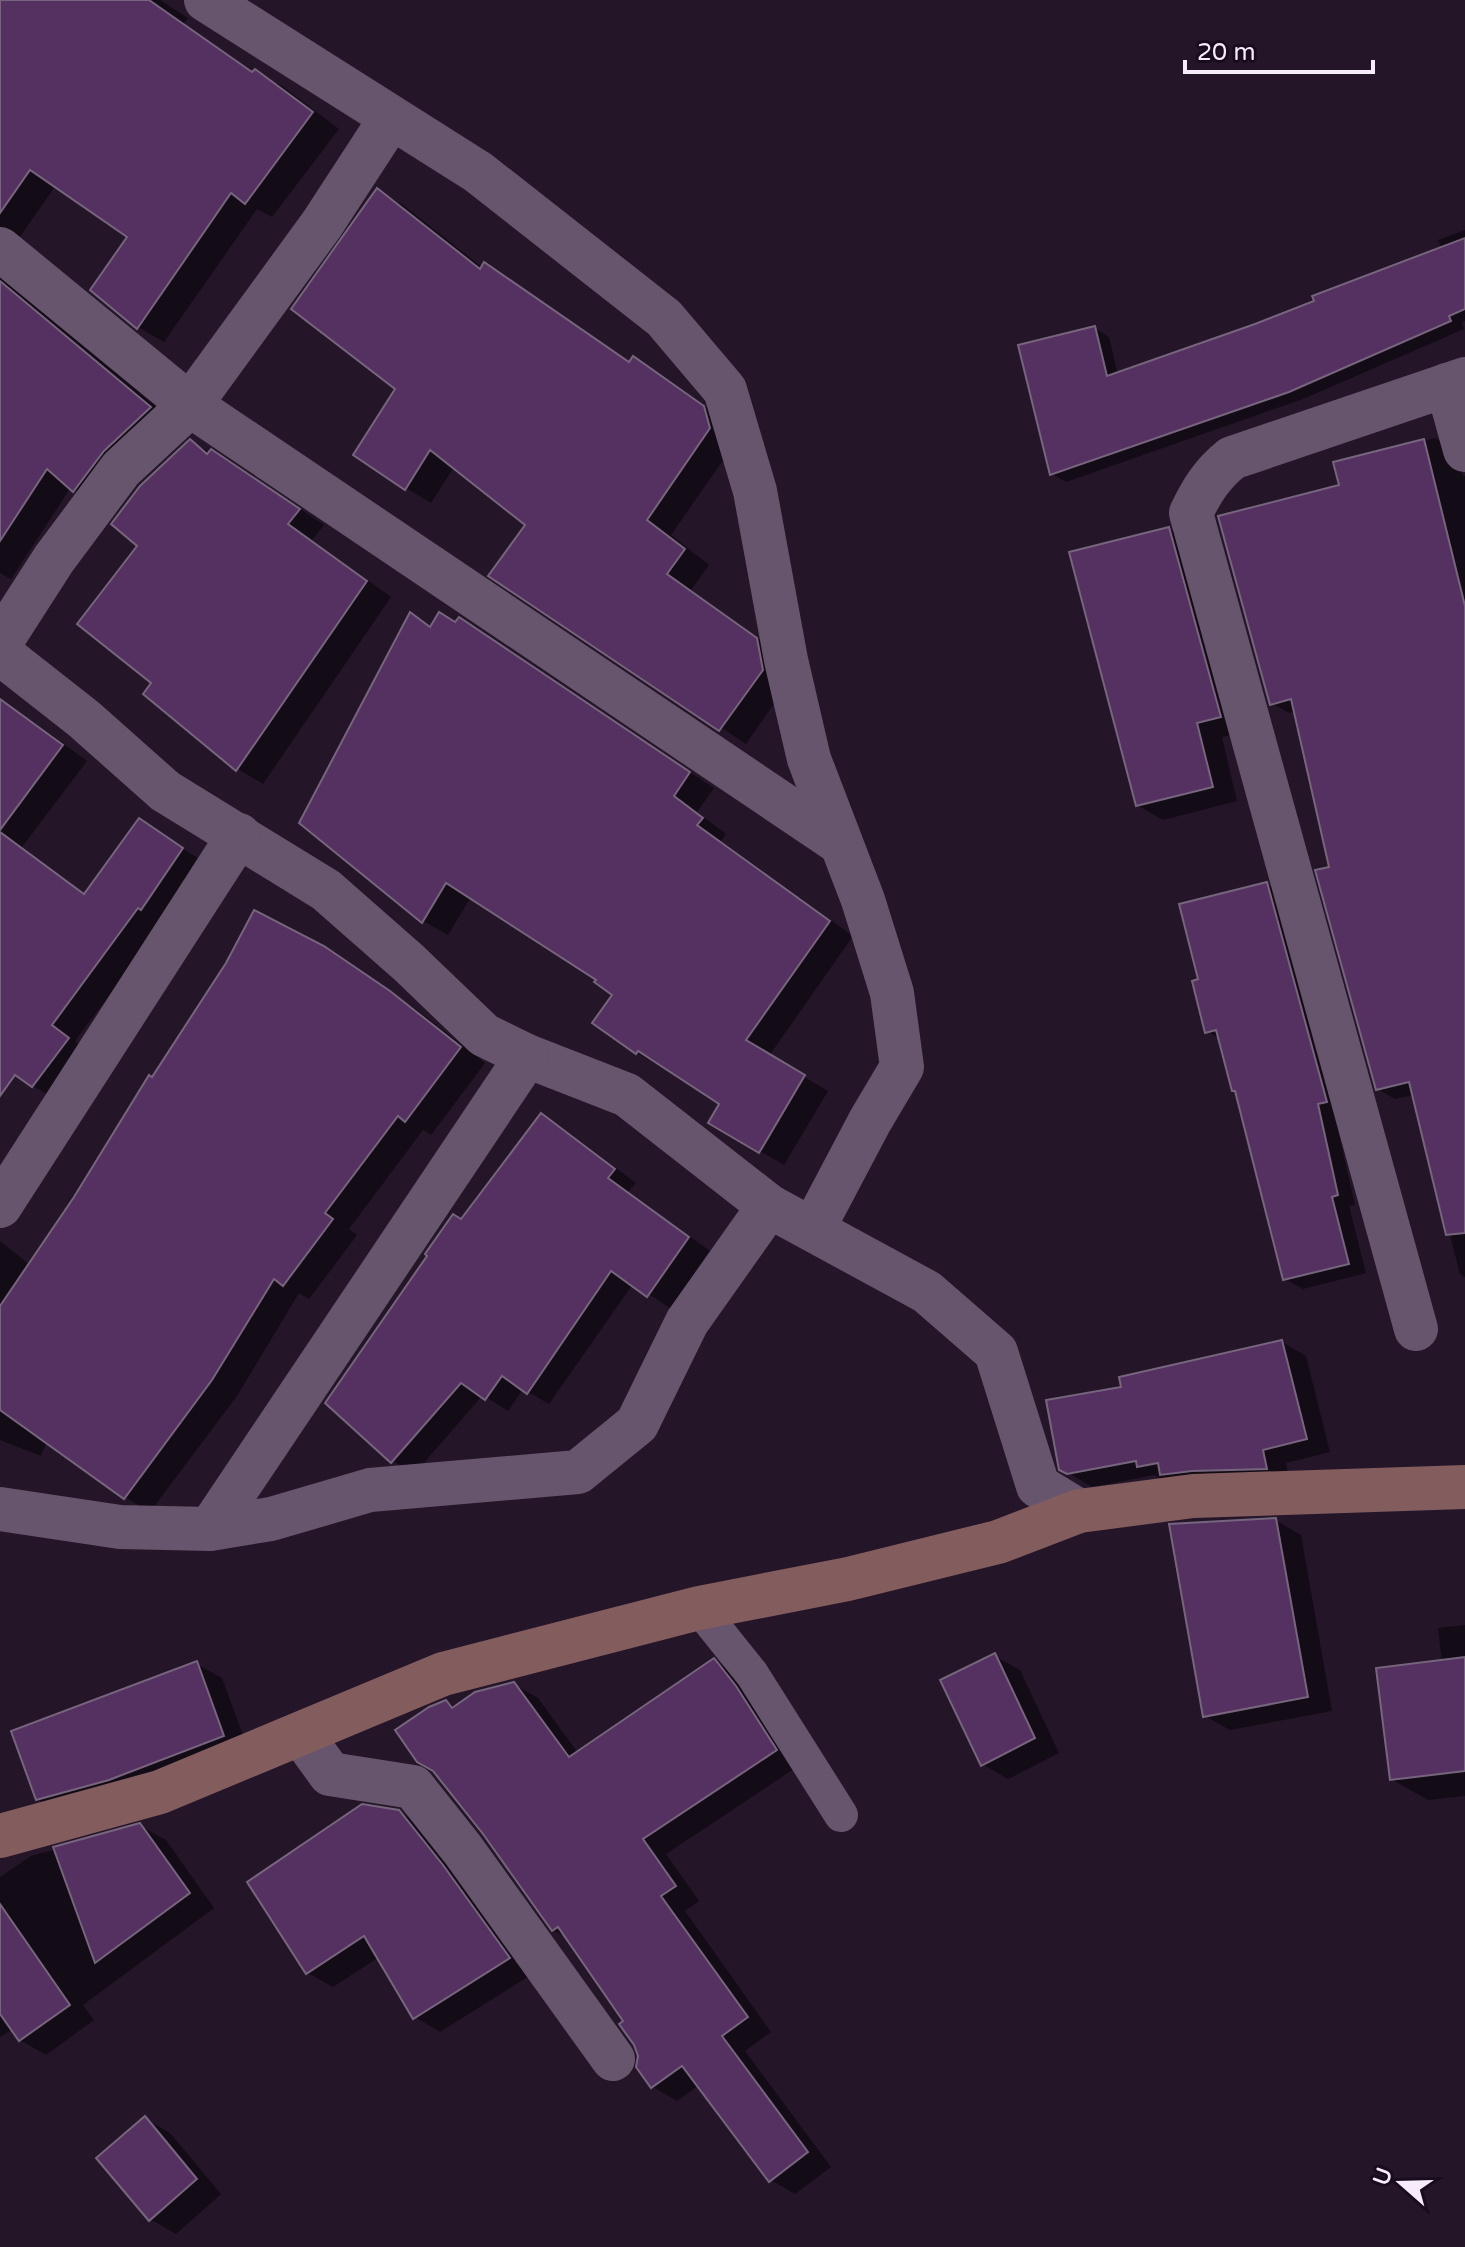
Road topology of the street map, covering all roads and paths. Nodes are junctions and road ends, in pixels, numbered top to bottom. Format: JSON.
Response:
{"nodes":[{"id":1,"x":206,"y":0,"type":"edge"},
{"id":2,"x":391,"y":118,"type":"junction"},
{"id":3,"x":0,"y":249,"type":"edge"},
{"id":4,"x":1456,"y":382,"type":"edge"},
{"id":5,"x":190,"y":405,"type":"junction"},
{"id":6,"x":1465,"y":450,"type":"edge"},
{"id":7,"x":0,"y":643,"type":"edge"},
{"id":8,"x":0,"y":653,"type":"edge"},
{"id":9,"x":239,"y":835,"type":"junction"},
{"id":10,"x":840,"y":843,"type":"junction"},
{"id":11,"x":527,"y":1056,"type":"junction"},
{"id":12,"x":0,"y":1206,"type":"edge"},
{"id":13,"x":769,"y":1206,"type":"junction"},
{"id":14,"x":813,"y":1229,"type":"junction"},
{"id":15,"x":1416,"y":1329,"type":"dead end"},
{"id":16,"x":1465,"y":1487,"type":"edge"},
{"id":17,"x":0,"y":1509,"type":"edge"},
{"id":18,"x":1079,"y":1511,"type":"junction"},
{"id":19,"x":210,"y":1529,"type":"junction"},
{"id":20,"x":699,"y":1608,"type":"junction"},
{"id":21,"x":301,"y":1734,"type":"junction"},
{"id":22,"x":841,"y":1815,"type":"dead end"},
{"id":23,"x":0,"y":1836,"type":"edge"},
{"id":24,"x":613,"y":2059,"type":"dead end"}],
"edges":[{"from":1,"to":2,"type":"street"},
{"from":2,"to":5,"type":"street"},
{"from":2,"to":10,"type":"street"},
{"from":3,"to":5,"type":"street"},
{"from":4,"to":6,"type":"street"},
{"from":4,"to":15,"type":"street"},
{"from":5,"to":7,"type":"street"},
{"from":5,"to":10,"type":"street"},
{"from":8,"to":9,"type":"street"},
{"from":9,"to":11,"type":"street"},
{"from":9,"to":12,"type":"street"},
{"from":10,"to":14,"type":"street"},
{"from":11,"to":13,"type":"street"},
{"from":11,"to":19,"type":"street"},
{"from":13,"to":14,"type":"street"},
{"from":13,"to":19,"type":"street"},
{"from":14,"to":18,"type":"street"},
{"from":16,"to":18,"type":"street"},
{"from":17,"to":19,"type":"street"},
{"from":18,"to":20,"type":"street"},
{"from":20,"to":21,"type":"street"},
{"from":20,"to":22,"type":"lane"},
{"from":21,"to":23,"type":"street"},
{"from":21,"to":24,"type":"street"}]}
